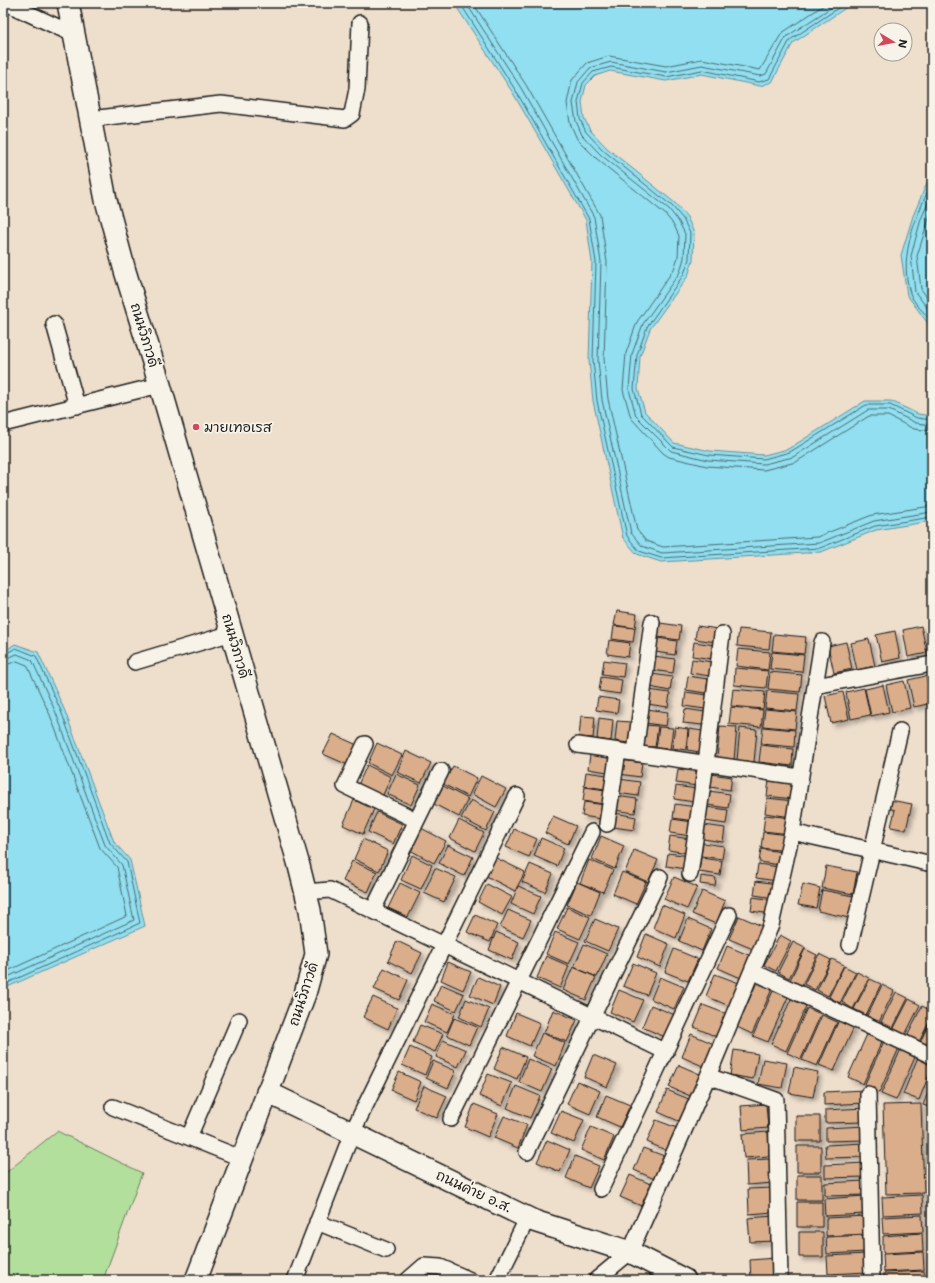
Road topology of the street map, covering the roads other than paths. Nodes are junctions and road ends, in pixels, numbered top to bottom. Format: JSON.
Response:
{"nodes":[{"id":1,"x":6,"y":3,"type":"edge"},
{"id":2,"x":68,"y":3,"type":"edge"},
{"id":3,"x":360,"y":22,"type":"dead end"},
{"id":4,"x":76,"y":35,"type":"junction"},
{"id":5,"x":90,"y":119,"type":"junction"},
{"id":6,"x":54,"y":324,"type":"dead end"},
{"id":7,"x":160,"y":385,"type":"junction"},
{"id":8,"x":77,"y":406,"type":"junction"},
{"id":9,"x":3,"y":424,"type":"edge"},
{"id":10,"x":652,"y":622,"type":"dead end"},
{"id":11,"x":232,"y":633,"type":"junction"},
{"id":12,"x":722,"y":634,"type":"dead end"},
{"id":13,"x":822,"y":642,"type":"dead end"},
{"id":14,"x":135,"y":662,"type":"dead end"},
{"id":15,"x":932,"y":664,"type":"edge"},
{"id":16,"x":815,"y":686,"type":"junction"},
{"id":17,"x":900,"y":731,"type":"dead end"},
{"id":18,"x":365,"y":744,"type":"dead end"},
{"id":19,"x":578,"y":745,"type":"dead end"},
{"id":20,"x":618,"y":751,"type":"junction"},
{"id":21,"x":635,"y":753,"type":"junction"},
{"id":22,"x":706,"y":764,"type":"junction"},
{"id":23,"x":441,"y":772,"type":"dead end"},
{"id":24,"x":800,"y":777,"type":"junction"},
{"id":25,"x":517,"y":796,"type":"dead end"},
{"id":26,"x":416,"y":820,"type":"junction"},
{"id":27,"x":607,"y":824,"type":"dead end"},
{"id":28,"x":592,"y":832,"type":"dead end"},
{"id":29,"x":792,"y":832,"type":"junction"},
{"id":30,"x":873,"y":850,"type":"junction"},
{"id":31,"x":932,"y":864,"type":"edge"},
{"id":32,"x":690,"y":874,"type":"dead end"},
{"id":33,"x":660,"y":877,"type":"dead end"},
{"id":34,"x":305,"y":892,"type":"junction"},
{"id":35,"x":373,"y":910,"type":"junction"},
{"id":36,"x":729,"y":914,"type":"dead end"},
{"id":37,"x":443,"y":945,"type":"junction"},
{"id":38,"x":850,"y":945,"type":"dead end"},
{"id":39,"x":752,"y":971,"type":"junction"},
{"id":40,"x":518,"y":981,"type":"junction"},
{"id":41,"x":592,"y":1017,"type":"junction"},
{"id":42,"x":239,"y":1020,"type":"dead end"},
{"id":43,"x":666,"y":1052,"type":"junction"},
{"id":44,"x":932,"y":1056,"type":"edge"},
{"id":45,"x":708,"y":1076,"type":"junction"},
{"id":46,"x":267,"y":1092,"type":"junction"},
{"id":47,"x":868,"y":1094,"type":"dead end"},
{"id":48,"x":113,"y":1107,"type":"dead end"},
{"id":49,"x":451,"y":1119,"type":"dead end"},
{"id":50,"x":352,"y":1133,"type":"junction"},
{"id":51,"x":189,"y":1137,"type":"junction"},
{"id":52,"x":527,"y":1152,"type":"dead end"},
{"id":53,"x":243,"y":1158,"type":"junction"},
{"id":54,"x":600,"y":1189,"type":"dead end"},
{"id":55,"x":528,"y":1217,"type":"junction"},
{"id":56,"x":317,"y":1222,"type":"junction"},
{"id":57,"x":386,"y":1250,"type":"dead end"},
{"id":58,"x":630,"y":1252,"type":"junction"},
{"id":59,"x":196,"y":1280,"type":"edge"},
{"id":60,"x":294,"y":1280,"type":"edge"},
{"id":61,"x":408,"y":1280,"type":"edge"},
{"id":62,"x":470,"y":1280,"type":"edge"},
{"id":63,"x":497,"y":1280,"type":"edge"},
{"id":64,"x":596,"y":1280,"type":"edge"},
{"id":65,"x":685,"y":1280,"type":"edge"},
{"id":66,"x":780,"y":1280,"type":"edge"},
{"id":67,"x":872,"y":1280,"type":"edge"}],
"edges":[{"from":1,"to":4,"type":"street"},
{"from":2,"to":4,"type":"street","name":"ถนนวิภาวดี"},
{"from":3,"to":5,"type":"street"},
{"from":4,"to":5,"type":"street","name":"ถนนวิภาวดี"},
{"from":5,"to":7,"type":"street","name":"ถนนวิภาวดี"},
{"from":6,"to":8,"type":"street"},
{"from":7,"to":8,"type":"street"},
{"from":7,"to":11,"type":"street","name":"ถนนวิภาวดี"},
{"from":8,"to":9,"type":"street"},
{"from":10,"to":21,"type":"street"},
{"from":11,"to":14,"type":"street"},
{"from":11,"to":34,"type":"street","name":"ถนนวิภาวดี"},
{"from":12,"to":22,"type":"street"},
{"from":13,"to":16,"type":"street"},
{"from":15,"to":16,"type":"street"},
{"from":16,"to":24,"type":"street"},
{"from":17,"to":30,"type":"street"},
{"from":18,"to":26,"type":"street"},
{"from":19,"to":20,"type":"street"},
{"from":20,"to":21,"type":"street"},
{"from":20,"to":27,"type":"street"},
{"from":21,"to":22,"type":"street"},
{"from":22,"to":24,"type":"street"},
{"from":22,"to":32,"type":"street"},
{"from":23,"to":26,"type":"street"},
{"from":24,"to":29,"type":"street"},
{"from":25,"to":37,"type":"street"},
{"from":26,"to":35,"type":"street"},
{"from":28,"to":40,"type":"street"},
{"from":29,"to":30,"type":"street"},
{"from":29,"to":39,"type":"street"},
{"from":30,"to":31,"type":"street"},
{"from":30,"to":38,"type":"street"},
{"from":33,"to":41,"type":"street"},
{"from":34,"to":35,"type":"street"},
{"from":34,"to":46,"type":"street","name":"ถนนวิภาวดี"},
{"from":35,"to":37,"type":"street"},
{"from":36,"to":43,"type":"street"},
{"from":37,"to":40,"type":"street"},
{"from":37,"to":50,"type":"street"},
{"from":39,"to":44,"type":"street"},
{"from":39,"to":45,"type":"street"},
{"from":40,"to":41,"type":"street"},
{"from":40,"to":49,"type":"street"},
{"from":41,"to":43,"type":"street"},
{"from":41,"to":52,"type":"street"},
{"from":42,"to":51,"type":"street"},
{"from":43,"to":54,"type":"street"},
{"from":45,"to":58,"type":"street"},
{"from":45,"to":66,"type":"street"},
{"from":46,"to":50,"type":"street","name":"ถนนค่าย อ.ส."},
{"from":46,"to":53,"type":"street","name":"ถนนวิภาวดี"},
{"from":47,"to":67,"type":"street"},
{"from":48,"to":51,"type":"street"},
{"from":50,"to":55,"type":"street","name":"ถนนค่าย อ.ส."},
{"from":50,"to":56,"type":"street"},
{"from":51,"to":53,"type":"street"},
{"from":53,"to":59,"type":"street","name":"ถนนวิภาวดี"},
{"from":55,"to":58,"type":"street","name":"ถนนค่าย อ.ส."},
{"from":55,"to":63,"type":"street"},
{"from":56,"to":57,"type":"street"},
{"from":56,"to":60,"type":"street"},
{"from":58,"to":64,"type":"street"},
{"from":58,"to":65,"type":"street","name":"ถนนค่าย อ.ส."},
{"from":61,"to":62,"type":"street"}]}
